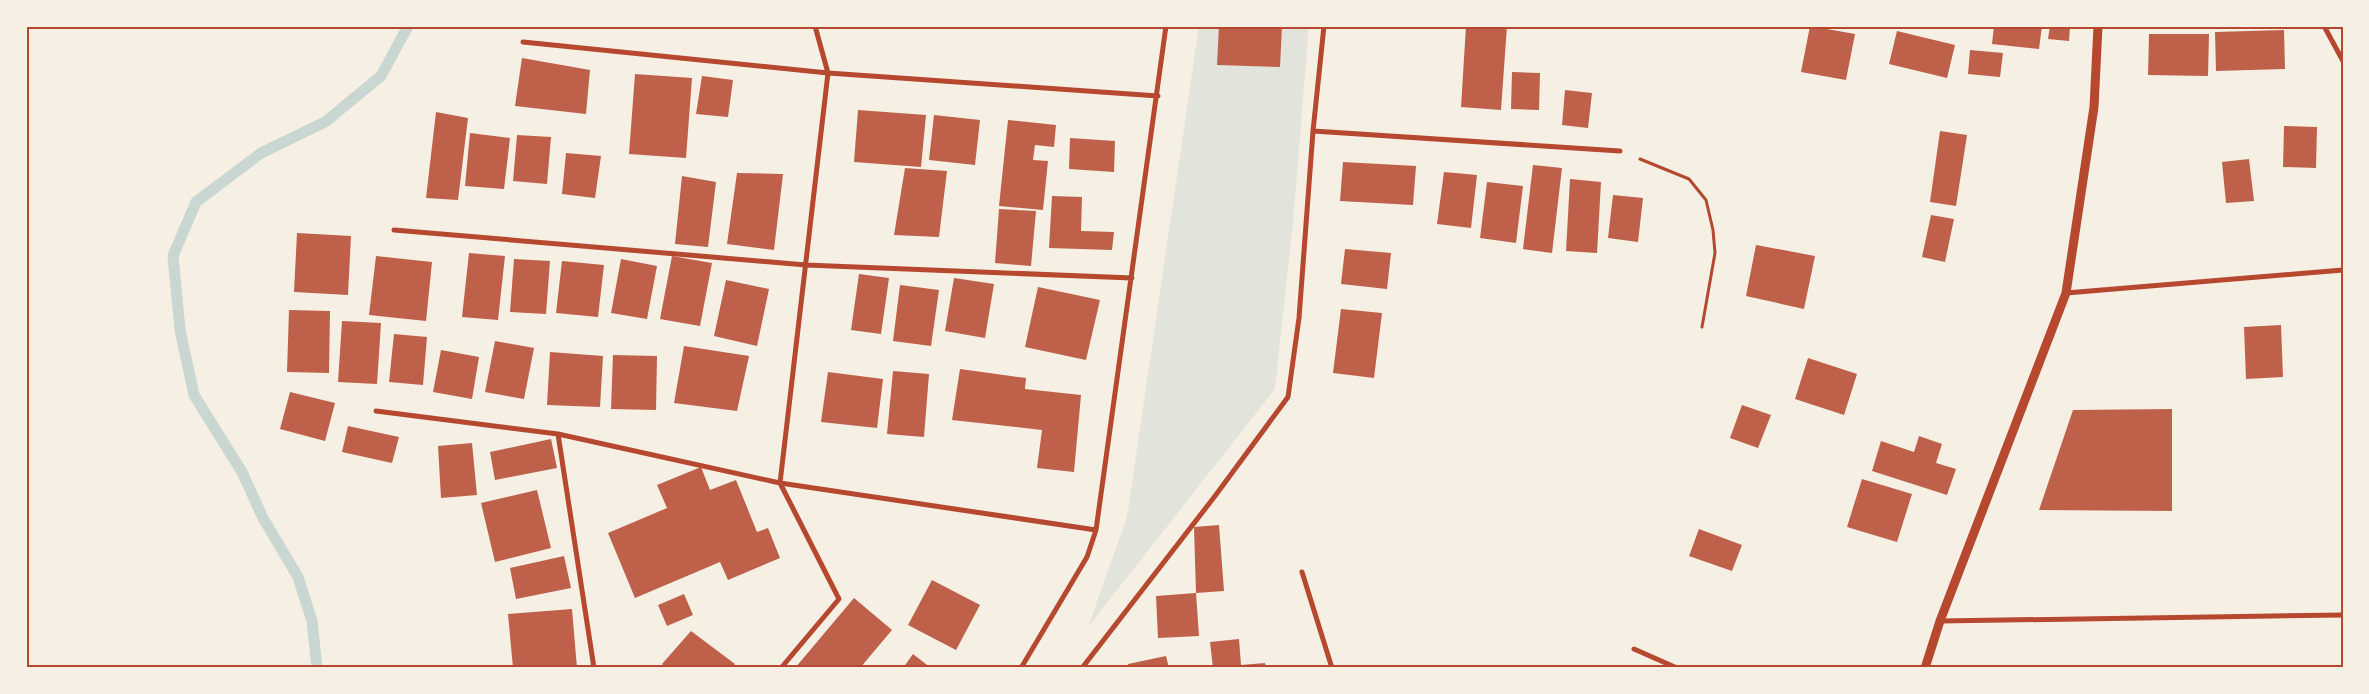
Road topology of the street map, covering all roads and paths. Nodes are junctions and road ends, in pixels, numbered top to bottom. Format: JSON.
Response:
{"nodes":[{"id":1,"x":815,"y":26,"type":"edge"},
{"id":2,"x":1166,"y":26,"type":"edge"},
{"id":3,"x":1324,"y":26,"type":"edge"},
{"id":4,"x":2098,"y":26,"type":"edge"},
{"id":5,"x":2324,"y":26,"type":"edge"},
{"id":6,"x":523,"y":42,"type":"dead end"},
{"id":7,"x":2343,"y":62,"type":"edge"},
{"id":8,"x":828,"y":73,"type":"junction"},
{"id":9,"x":1158,"y":96,"type":"junction"},
{"id":10,"x":1313,"y":131,"type":"junction"},
{"id":11,"x":1620,"y":151,"type":"joint"},
{"id":12,"x":394,"y":230,"type":"dead end"},
{"id":13,"x":806,"y":265,"type":"junction"},
{"id":14,"x":2343,"y":270,"type":"edge"},
{"id":15,"x":1132,"y":278,"type":"junction"},
{"id":16,"x":2066,"y":293,"type":"junction"},
{"id":17,"x":1702,"y":327,"type":"dead end"},
{"id":18,"x":376,"y":411,"type":"dead end"},
{"id":19,"x":558,"y":434,"type":"junction"},
{"id":20,"x":780,"y":483,"type":"junction"},
{"id":21,"x":1096,"y":530,"type":"junction"},
{"id":22,"x":1302,"y":572,"type":"dead end"},
{"id":23,"x":2343,"y":615,"type":"edge"},
{"id":24,"x":1940,"y":621,"type":"junction"},
{"id":25,"x":1634,"y":649,"type":"dead end"},
{"id":26,"x":594,"y":668,"type":"edge"},
{"id":27,"x":781,"y":668,"type":"edge"},
{"id":28,"x":1021,"y":668,"type":"edge"},
{"id":29,"x":1082,"y":668,"type":"edge"},
{"id":30,"x":1332,"y":668,"type":"edge"},
{"id":31,"x":1677,"y":668,"type":"edge"},
{"id":32,"x":1925,"y":668,"type":"edge"}],
"edges":[{"from":1,"to":8,"type":"street"},
{"from":2,"to":9,"type":"street"},
{"from":3,"to":10,"type":"street"},
{"from":4,"to":16,"type":"street"},
{"from":5,"to":7,"type":"street"},
{"from":6,"to":8,"type":"street"},
{"from":8,"to":9,"type":"street"},
{"from":8,"to":13,"type":"street"},
{"from":9,"to":15,"type":"street"},
{"from":10,"to":11,"type":"street"},
{"from":10,"to":29,"type":"street"},
{"from":11,"to":17,"type":"path"},
{"from":12,"to":13,"type":"street"},
{"from":13,"to":15,"type":"street"},
{"from":13,"to":20,"type":"street"},
{"from":14,"to":16,"type":"street"},
{"from":15,"to":21,"type":"street"},
{"from":16,"to":24,"type":"street"},
{"from":18,"to":19,"type":"street"},
{"from":19,"to":20,"type":"street"},
{"from":19,"to":26,"type":"street"},
{"from":20,"to":21,"type":"street"},
{"from":20,"to":27,"type":"street"},
{"from":21,"to":28,"type":"street"},
{"from":22,"to":30,"type":"street"},
{"from":23,"to":24,"type":"street"},
{"from":24,"to":32,"type":"street"},
{"from":25,"to":31,"type":"street"}]}
